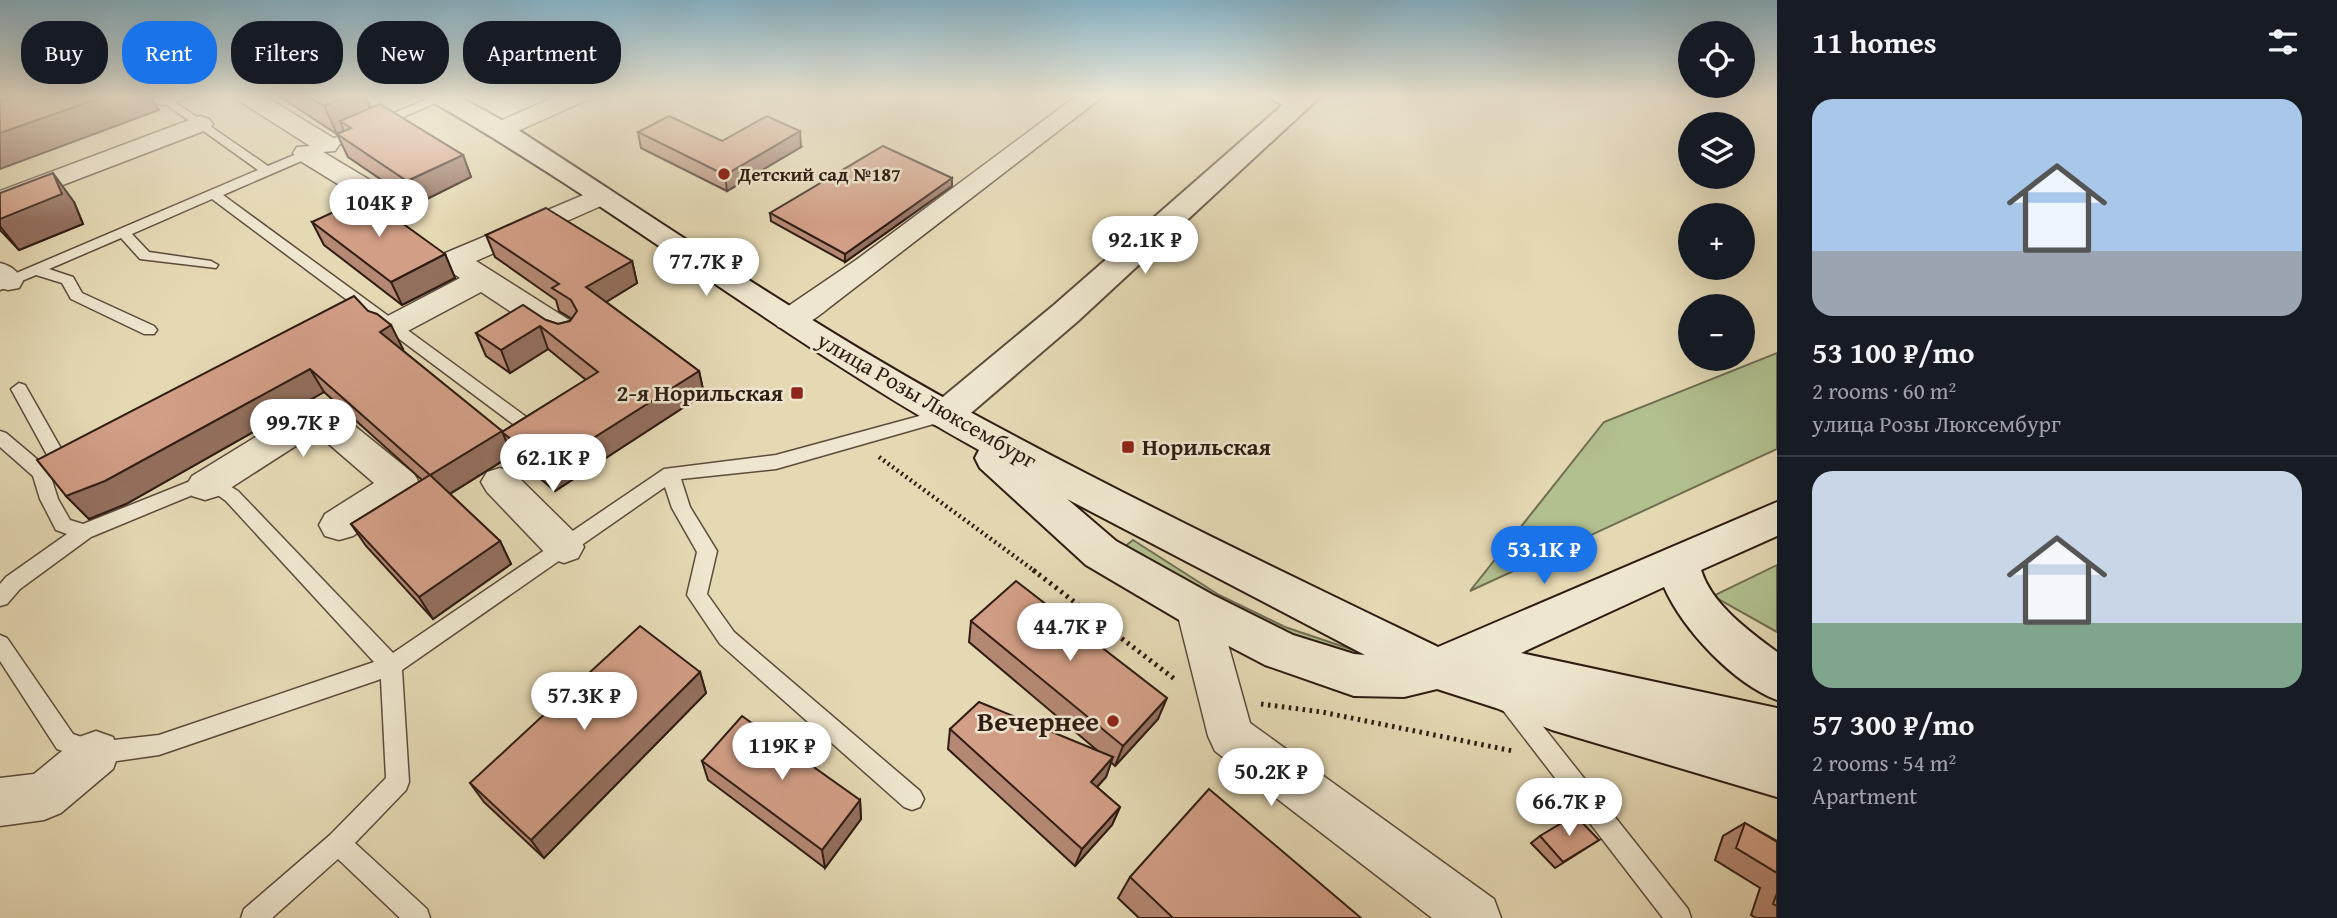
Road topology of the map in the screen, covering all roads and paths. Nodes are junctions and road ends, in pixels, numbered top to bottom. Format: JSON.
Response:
{"nodes":[{"id":1,"x":164,"y":138,"type":"edge"},
{"id":2,"x":220,"y":138,"type":"edge"},
{"id":3,"x":302,"y":138,"type":"edge"},
{"id":4,"x":342,"y":138,"type":"edge"},
{"id":5,"x":511,"y":138,"type":"edge"},
{"id":6,"x":1032,"y":138,"type":"edge"},
{"id":7,"x":1253,"y":138,"type":"edge"},
{"id":8,"x":316,"y":149,"type":"junction"},
{"id":9,"x":266,"y":170,"type":"junction"},
{"id":10,"x":212,"y":193,"type":"junction"},
{"id":11,"x":600,"y":196,"type":"junction"},
{"id":12,"x":0,"y":201,"type":"edge"},
{"id":13,"x":400,"y":210,"type":"dead end"},
{"id":14,"x":123,"y":232,"type":"junction"},
{"id":15,"x":211,"y":265,"type":"dead end"},
{"id":16,"x":11,"y":277,"type":"edge"},
{"id":17,"x":481,"y":279,"type":"junction"},
{"id":18,"x":789,"y":320,"type":"junction"},
{"id":19,"x":393,"y":326,"type":"junction"},
{"id":20,"x":149,"y":330,"type":"dead end"},
{"id":21,"x":566,"y":333,"type":"edge"},
{"id":22,"x":19,"y":389,"type":"dead end"},
{"id":23,"x":945,"y":415,"type":"junction"},
{"id":24,"x":519,"y":419,"type":"edge"},
{"id":25,"x":0,"y":437,"type":"edge"},
{"id":26,"x":856,"y":440,"type":"junction"},
{"id":27,"x":41,"y":473,"type":"junction"},
{"id":28,"x":670,"y":474,"type":"junction"},
{"id":29,"x":500,"y":482,"type":"dead end"},
{"id":30,"x":205,"y":486,"type":"junction"},
{"id":31,"x":1777,"y":518,"type":"edge"},
{"id":32,"x":339,"y":525,"type":"dead end"},
{"id":33,"x":84,"y":532,"type":"junction"},
{"id":34,"x":564,"y":547,"type":"junction"},
{"id":35,"x":1678,"y":563,"type":"junction"},
{"id":36,"x":0,"y":598,"type":"edge"},
{"id":37,"x":1197,"y":608,"type":"junction"},
{"id":38,"x":0,"y":644,"type":"edge"},
{"id":39,"x":391,"y":666,"type":"junction"},
{"id":40,"x":1437,"y":669,"type":"junction"},
{"id":41,"x":1777,"y":678,"type":"edge"},
{"id":42,"x":1500,"y":688,"type":"junction"},
{"id":43,"x":1221,"y":699,"type":"junction"},
{"id":44,"x":1777,"y":730,"type":"edge"},
{"id":45,"x":96,"y":754,"type":"junction"},
{"id":46,"x":1556,"y":760,"type":"junction"},
{"id":47,"x":1777,"y":773,"type":"edge"},
{"id":48,"x":912,"y":799,"type":"dead end"},
{"id":49,"x":0,"y":802,"type":"edge"},
{"id":50,"x":338,"y":843,"type":"junction"},
{"id":51,"x":253,"y":918,"type":"edge"},
{"id":52,"x":418,"y":918,"type":"edge"},
{"id":53,"x":1475,"y":918,"type":"edge"},
{"id":54,"x":1679,"y":918,"type":"edge"}],
"edges":[{"from":1,"to":12,"type":"street"},
{"from":2,"to":9,"type":"lane"},
{"from":3,"to":8,"type":"street"},
{"from":4,"to":8,"type":"lane"},
{"from":5,"to":11,"type":"main road","name":"улица Розы Люксембург"},
{"from":6,"to":18,"type":"street"},
{"from":7,"to":23,"type":"main road"},
{"from":8,"to":9,"type":"lane"},
{"from":8,"to":13,"type":"street"},
{"from":9,"to":10,"type":"lane"},
{"from":10,"to":14,"type":"lane"},
{"from":10,"to":19,"type":"lane"},
{"from":11,"to":17,"type":"street"},
{"from":11,"to":18,"type":"main road","name":"улица Розы Люксембург"},
{"from":14,"to":15,"type":"lane"},
{"from":14,"to":16,"type":"lane"},
{"from":16,"to":20,"type":"lane"},
{"from":17,"to":19,"type":"street"},
{"from":17,"to":21,"type":"street"},
{"from":18,"to":23,"type":"main road","name":"улица Розы Люксембург"},
{"from":19,"to":24,"type":"lane"},
{"from":22,"to":27,"type":"lane"},
{"from":23,"to":26,"type":"lane"},
{"from":23,"to":37,"type":"main road"},
{"from":23,"to":40,"type":"main road","name":"улица Розы Люксембург"},
{"from":25,"to":27,"type":"lane"},
{"from":26,"to":28,"type":"lane"},
{"from":26,"to":43,"type":"path"},
{"from":27,"to":33,"type":"lane"},
{"from":28,"to":34,"type":"lane"},
{"from":28,"to":48,"type":"lane"},
{"from":29,"to":34,"type":"street"},
{"from":30,"to":32,"type":"street"},
{"from":30,"to":33,"type":"lane"},
{"from":30,"to":39,"type":"lane"},
{"from":31,"to":35,"type":"main road"},
{"from":33,"to":36,"type":"lane"},
{"from":34,"to":39,"type":"lane"},
{"from":35,"to":40,"type":"main road"},
{"from":35,"to":41,"type":"main road"},
{"from":37,"to":40,"type":"main road"},
{"from":37,"to":43,"type":"street"},
{"from":38,"to":45,"type":"lane"},
{"from":39,"to":45,"type":"lane"},
{"from":39,"to":50,"type":"lane"},
{"from":40,"to":42,"type":"main road","name":"улица Розы Люксембург"},
{"from":40,"to":44,"type":"main road","name":"улица Розы Люксембург"},
{"from":42,"to":46,"type":"lane"},
{"from":42,"to":47,"type":"main road","name":"улица Розы Люксембург"},
{"from":43,"to":46,"type":"path"},
{"from":43,"to":53,"type":"street"},
{"from":45,"to":49,"type":"street"},
{"from":46,"to":54,"type":"lane"},
{"from":50,"to":51,"type":"lane"},
{"from":50,"to":52,"type":"lane"}]}
